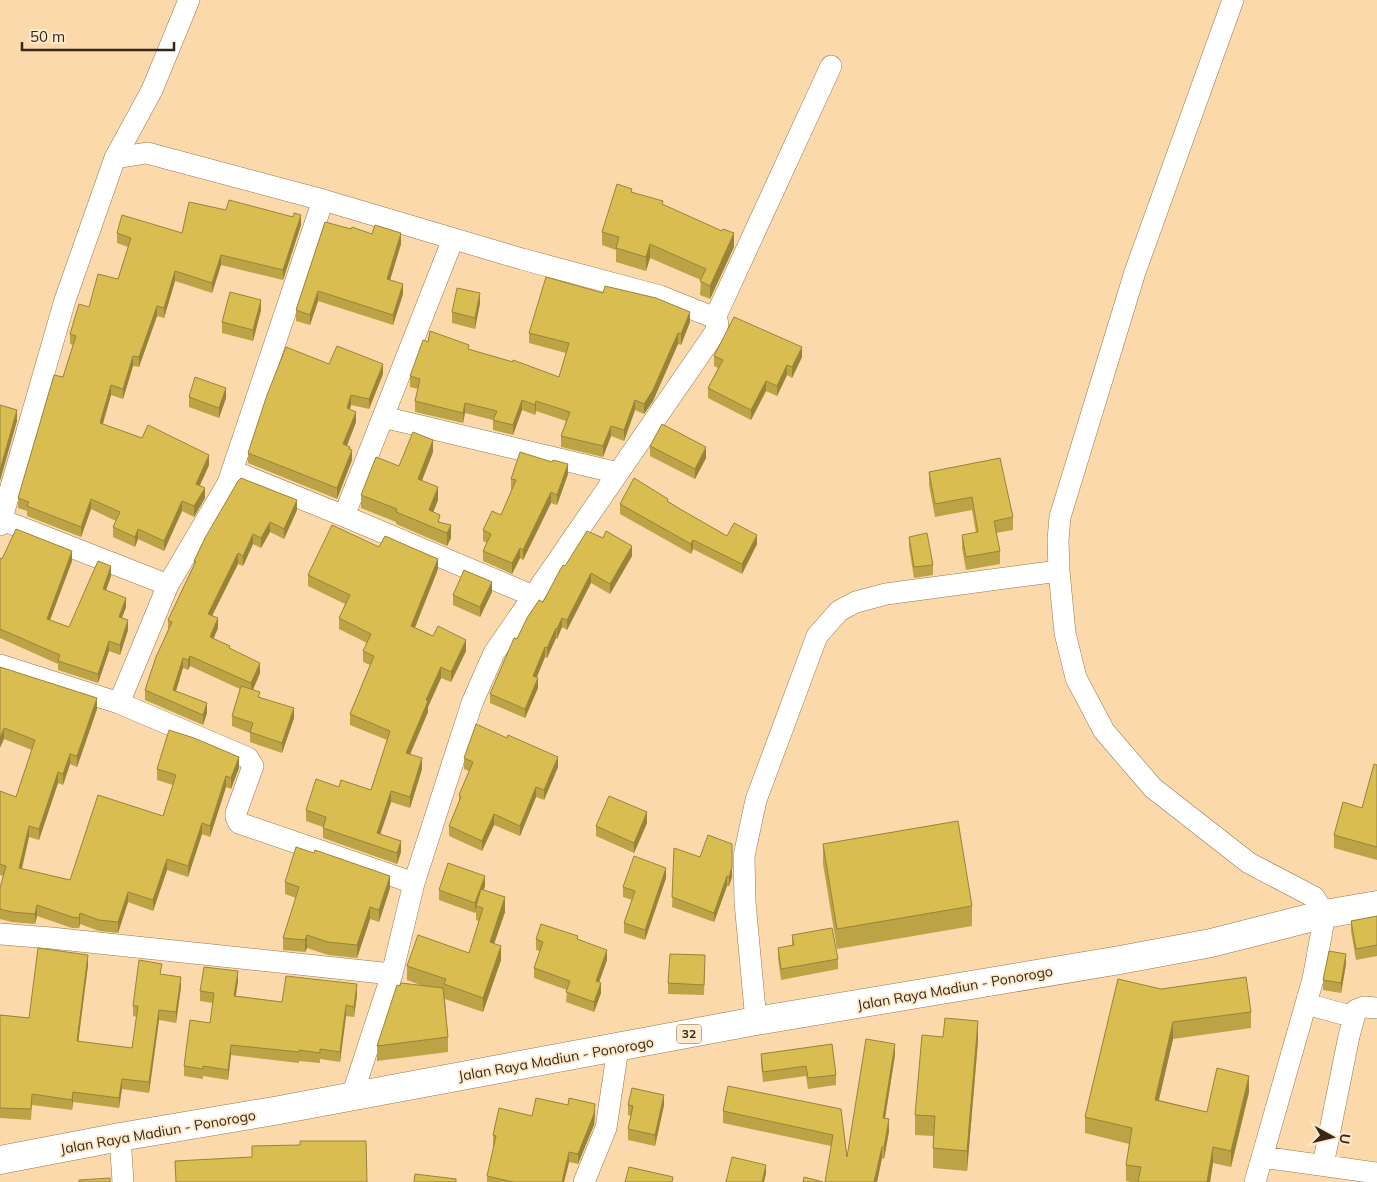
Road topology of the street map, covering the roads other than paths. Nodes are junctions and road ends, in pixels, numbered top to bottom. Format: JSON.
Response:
{"nodes":[{"id":1,"x":189,"y":0,"type":"edge"},
{"id":2,"x":1233,"y":0,"type":"edge"},
{"id":3,"x":831,"y":66,"type":"dead end"},
{"id":4,"x":115,"y":158,"type":"junction"},
{"id":5,"x":323,"y":200,"type":"junction"},
{"id":6,"x":453,"y":239,"type":"junction"},
{"id":7,"x":715,"y":318,"type":"junction"},
{"id":8,"x":383,"y":417,"type":"junction"},
{"id":9,"x":618,"y":473,"type":"junction"},
{"id":10,"x":228,"y":483,"type":"junction"},
{"id":11,"x":344,"y":516,"type":"junction"},
{"id":12,"x":1,"y":523,"type":"edge"},
{"id":13,"x":1059,"y":571,"type":"junction"},
{"id":14,"x":168,"y":585,"type":"junction"},
{"id":15,"x":533,"y":596,"type":"junction"},
{"id":16,"x":0,"y":665,"type":"edge"},
{"id":17,"x":119,"y":704,"type":"junction"},
{"id":18,"x":414,"y":883,"type":"junction"},
{"id":19,"x":1377,"y":905,"type":"edge"},
{"id":20,"x":1325,"y":914,"type":"junction"},
{"id":21,"x":0,"y":934,"type":"edge"},
{"id":22,"x":392,"y":974,"type":"junction"},
{"id":23,"x":1306,"y":1004,"type":"junction"},
{"id":24,"x":1377,"y":1008,"type":"edge"},
{"id":25,"x":1354,"y":1017,"type":"junction"},
{"id":26,"x":756,"y":1021,"type":"junction"},
{"id":27,"x":618,"y":1048,"type":"junction"},
{"id":28,"x":352,"y":1096,"type":"junction"},
{"id":29,"x":120,"y":1136,"type":"junction"},
{"id":30,"x":1262,"y":1157,"type":"junction"},
{"id":31,"x":0,"y":1160,"type":"edge"},
{"id":32,"x":1322,"y":1165,"type":"junction"},
{"id":33,"x":1377,"y":1173,"type":"edge"},
{"id":34,"x":123,"y":1182,"type":"edge"},
{"id":35,"x":584,"y":1182,"type":"edge"},
{"id":36,"x":1255,"y":1182,"type":"edge"}],
"edges":[{"from":1,"to":4,"type":"street"},
{"from":2,"to":13,"type":"street"},
{"from":3,"to":7,"type":"street"},
{"from":4,"to":5,"type":"street"},
{"from":4,"to":12,"type":"street"},
{"from":5,"to":6,"type":"street"},
{"from":5,"to":10,"type":"street"},
{"from":6,"to":7,"type":"street"},
{"from":6,"to":8,"type":"street"},
{"from":7,"to":9,"type":"street"},
{"from":8,"to":9,"type":"street"},
{"from":8,"to":11,"type":"street"},
{"from":9,"to":15,"type":"street"},
{"from":10,"to":11,"type":"street"},
{"from":10,"to":14,"type":"street"},
{"from":11,"to":15,"type":"street"},
{"from":12,"to":14,"type":"street"},
{"from":13,"to":20,"type":"street"},
{"from":13,"to":26,"type":"street"},
{"from":14,"to":17,"type":"street"},
{"from":15,"to":18,"type":"street"},
{"from":16,"to":17,"type":"street"},
{"from":17,"to":18,"type":"street"},
{"from":18,"to":22,"type":"street"},
{"from":19,"to":20,"type":"highway","name":"Jalan Raya Madiun - Ponorogo","number":"32"},
{"from":20,"to":23,"type":"street"},
{"from":20,"to":26,"type":"highway","name":"Jalan Raya Madiun - Ponorogo","number":"32"},
{"from":21,"to":22,"type":"street"},
{"from":22,"to":28,"type":"street"},
{"from":23,"to":25,"type":"street"},
{"from":23,"to":30,"type":"street"},
{"from":24,"to":25,"type":"street"},
{"from":25,"to":32,"type":"street"},
{"from":26,"to":27,"type":"highway","name":"Jalan Raya Madiun - Ponorogo","number":"32"},
{"from":27,"to":28,"type":"highway","name":"Jalan Raya Madiun - Ponorogo","number":"32"},
{"from":27,"to":35,"type":"street"},
{"from":28,"to":29,"type":"highway","name":"Jalan Raya Madiun - Ponorogo","number":"32"},
{"from":29,"to":31,"type":"highway","name":"Jalan Raya Madiun - Ponorogo","number":"32"},
{"from":29,"to":34,"type":"street"},
{"from":30,"to":32,"type":"street"},
{"from":30,"to":36,"type":"street"},
{"from":32,"to":33,"type":"street"}]}
